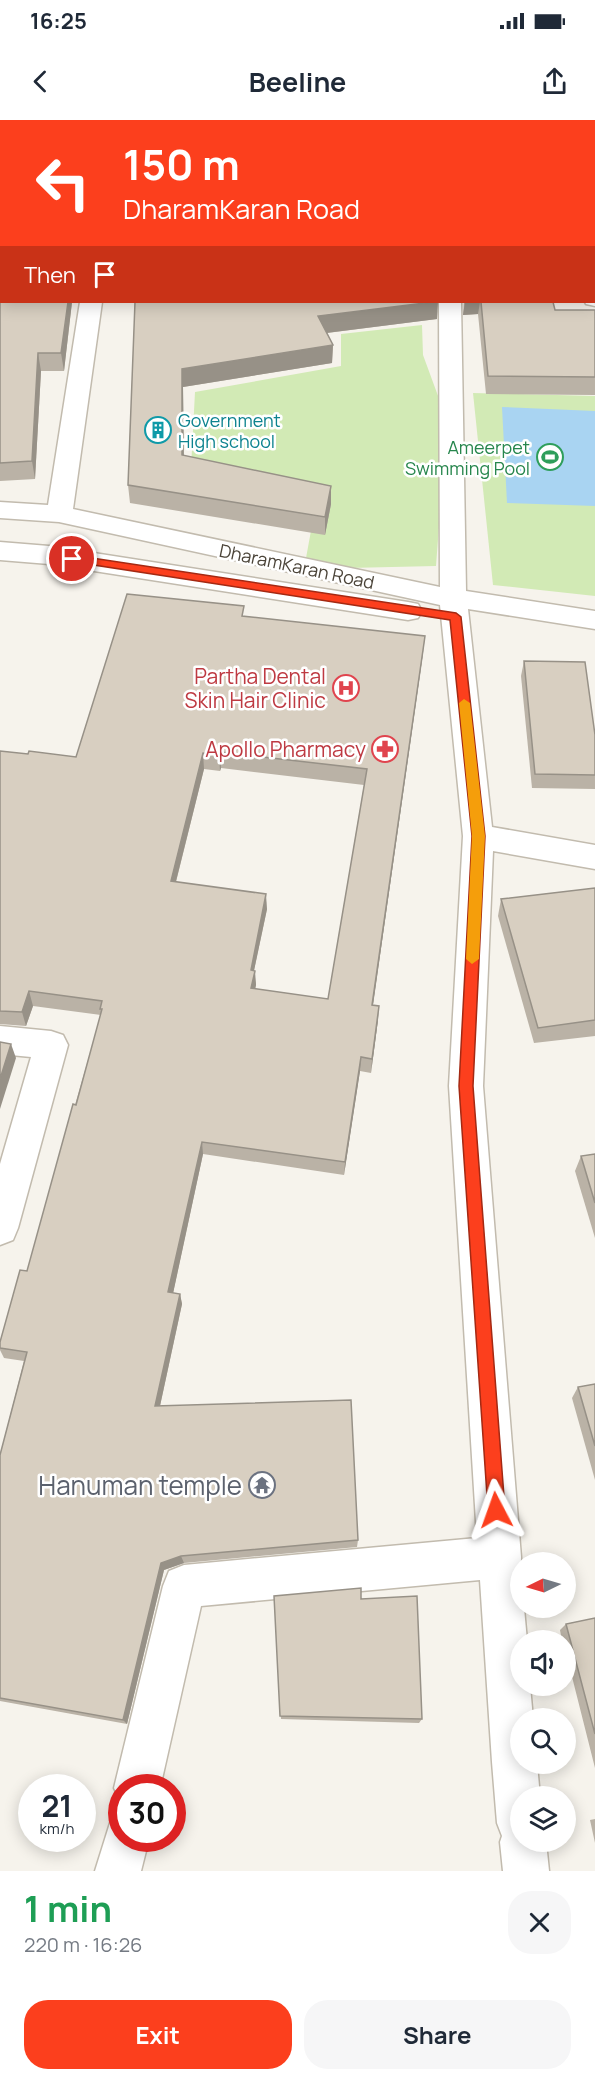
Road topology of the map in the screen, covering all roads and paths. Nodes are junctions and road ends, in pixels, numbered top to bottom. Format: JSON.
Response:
{"nodes":[{"id":1,"x":91,"y":303,"type":"edge"},
{"id":2,"x":457,"y":303,"type":"edge"},
{"id":3,"x":0,"y":510,"type":"edge"},
{"id":4,"x":59,"y":514,"type":"junction"},
{"id":5,"x":0,"y":551,"type":"edge"},
{"id":6,"x":455,"y":608,"type":"junction"},
{"id":7,"x":595,"y":621,"type":"edge"},
{"id":8,"x":595,"y":643,"type":"edge"},
{"id":9,"x":478,"y":836,"type":"junction"},
{"id":10,"x":595,"y":857,"type":"edge"},
{"id":11,"x":0,"y":1040,"type":"edge"},
{"id":12,"x":0,"y":1227,"type":"edge"},
{"id":13,"x":500,"y":1557,"type":"junction"},
{"id":14,"x":140,"y":1774,"type":"edge"},
{"id":15,"x":516,"y":1786,"type":"edge"},
{"id":16,"x":123,"y":1852,"type":"edge"},
{"id":17,"x":524,"y":1852,"type":"edge"},
{"id":18,"x":118,"y":1871,"type":"edge"},
{"id":19,"x":526,"y":1871,"type":"edge"}],
"edges":[{"from":1,"to":4,"type":"street"},
{"from":2,"to":6,"type":"street"},
{"from":3,"to":4,"type":"street","name":"DharamKaran Road"},
{"from":4,"to":6,"type":"street","name":"DharamKaran Road"},
{"from":5,"to":6,"type":"street","name":"DharamKaran Road"},
{"from":6,"to":7,"type":"street","name":"DharamKaran Road"},
{"from":6,"to":8,"type":"street","name":"DharamKaran Road"},
{"from":6,"to":9,"type":"street"},
{"from":9,"to":10,"type":"street"},
{"from":9,"to":13,"type":"street"},
{"from":11,"to":12,"type":"street"},
{"from":13,"to":14,"type":"street"},
{"from":13,"to":15,"type":"street"},
{"from":16,"to":18,"type":"street"},
{"from":17,"to":19,"type":"street"}]}
